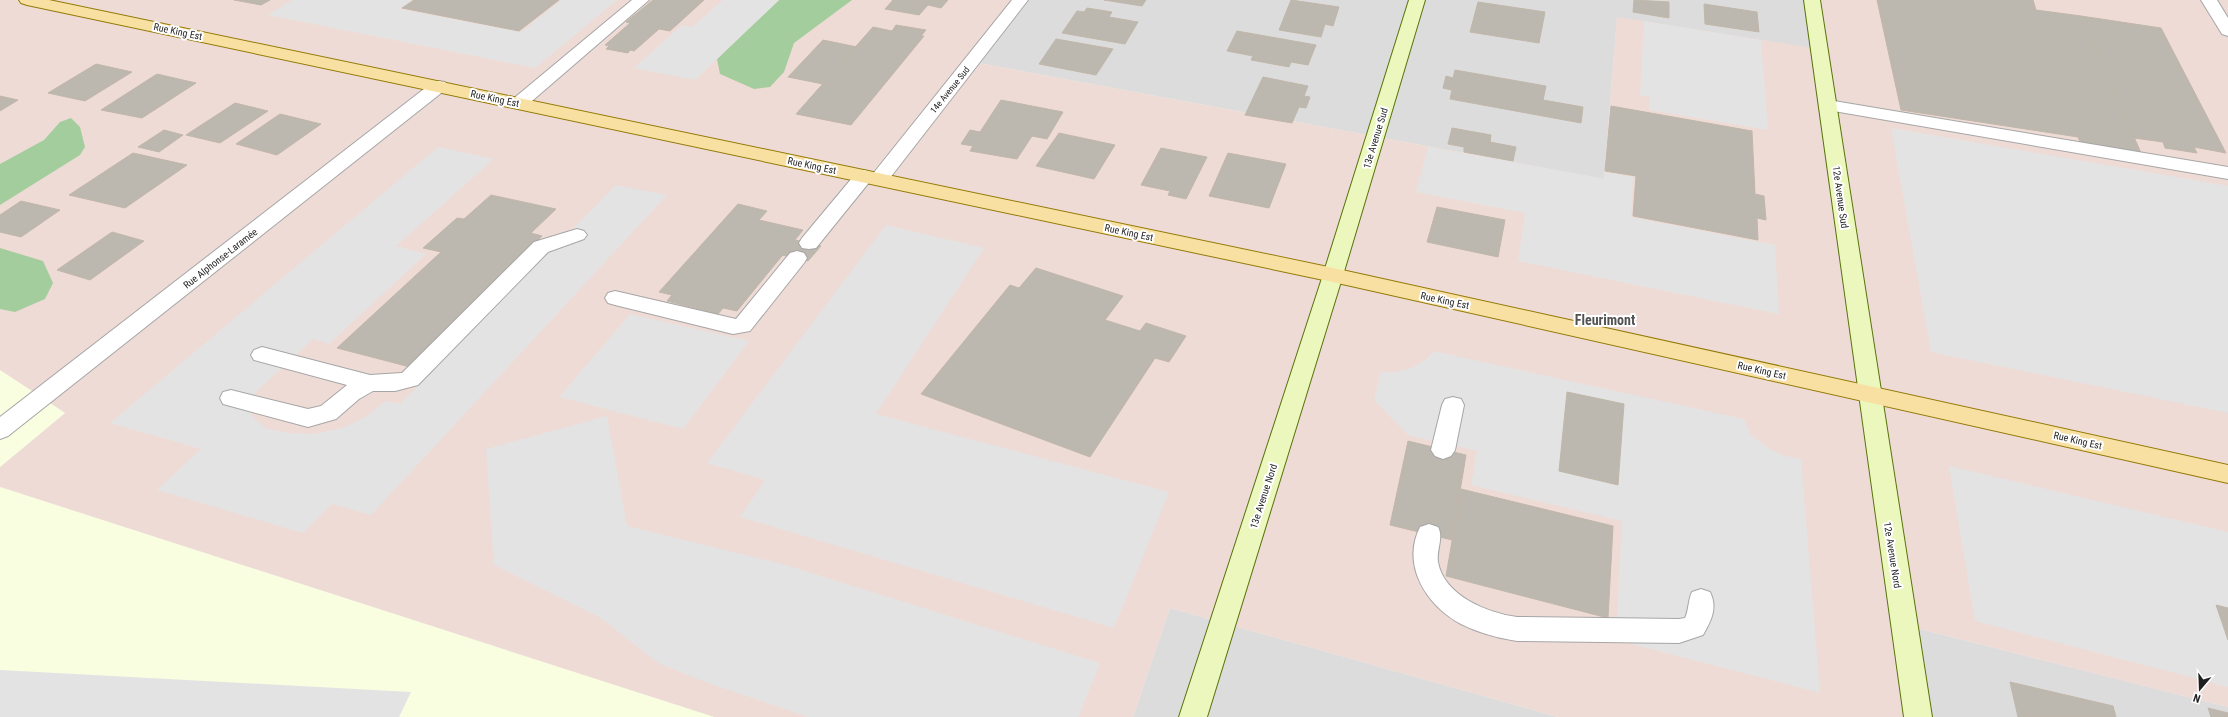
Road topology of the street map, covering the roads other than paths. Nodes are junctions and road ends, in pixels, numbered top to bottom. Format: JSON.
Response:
{"nodes":[{"id":1,"x":27,"y":0,"type":"edge"},
{"id":2,"x":641,"y":0,"type":"edge"},
{"id":3,"x":1020,"y":0,"type":"edge"},
{"id":4,"x":1417,"y":0,"type":"edge"},
{"id":5,"x":1812,"y":0,"type":"edge"},
{"id":6,"x":2209,"y":0,"type":"edge"},
{"id":7,"x":2228,"y":31,"type":"edge"},
{"id":8,"x":439,"y":86,"type":"junction"},
{"id":9,"x":519,"y":103,"type":"junction"},
{"id":10,"x":1828,"y":105,"type":"junction"},
{"id":11,"x":2228,"y":173,"type":"edge"},
{"id":12,"x":872,"y":178,"type":"junction"},
{"id":13,"x":577,"y":235,"type":"dead end"},
{"id":14,"x":1333,"y":275,"type":"junction"},
{"id":15,"x":615,"y":298,"type":"dead end"},
{"id":16,"x":262,"y":355,"type":"dead end"},
{"id":17,"x":370,"y":383,"type":"junction"},
{"id":18,"x":1869,"y":394,"type":"junction"},
{"id":19,"x":231,"y":398,"type":"dead end"},
{"id":20,"x":1453,"y":405,"type":"dead end"},
{"id":21,"x":0,"y":430,"type":"edge"},
{"id":22,"x":1444,"y":450,"type":"dead end"},
{"id":23,"x":2228,"y":474,"type":"edge"},
{"id":24,"x":1429,"y":534,"type":"dead end"},
{"id":25,"x":1700,"y":600,"type":"dead end"},
{"id":26,"x":1193,"y":717,"type":"edge"},
{"id":27,"x":1918,"y":717,"type":"edge"}],
"edges":[{"from":1,"to":8,"type":"main road","name":"Rue King Est"},
{"from":2,"to":9,"type":"street"},
{"from":3,"to":12,"type":"street","name":"14e Avenue Sud"},
{"from":4,"to":14,"type":"main road","name":"13e Avenue Sud"},
{"from":5,"to":10,"type":"main road","name":"12e Avenue Sud"},
{"from":6,"to":7,"type":"street"},
{"from":8,"to":9,"type":"main road","name":"Rue King Est"},
{"from":8,"to":21,"type":"street","name":"Rue Alphonse-Laramée"},
{"from":9,"to":12,"type":"main road","name":"Rue King Est"},
{"from":10,"to":11,"type":"street"},
{"from":10,"to":18,"type":"main road","name":"12e Avenue Sud"},
{"from":12,"to":14,"type":"main road","name":"Rue King Est"},
{"from":12,"to":15,"type":"street","name":"14e Avenue Sud"},
{"from":13,"to":17,"type":"street"},
{"from":14,"to":18,"type":"main road","name":"Rue King Est"},
{"from":14,"to":26,"type":"main road","name":"13e Avenue Nord"},
{"from":16,"to":17,"type":"street"},
{"from":17,"to":19,"type":"street"},
{"from":18,"to":23,"type":"main road","name":"Rue King Est"},
{"from":18,"to":27,"type":"main road","name":"12e Avenue Nord"},
{"from":20,"to":22,"type":"street"},
{"from":24,"to":25,"type":"street"}]}
